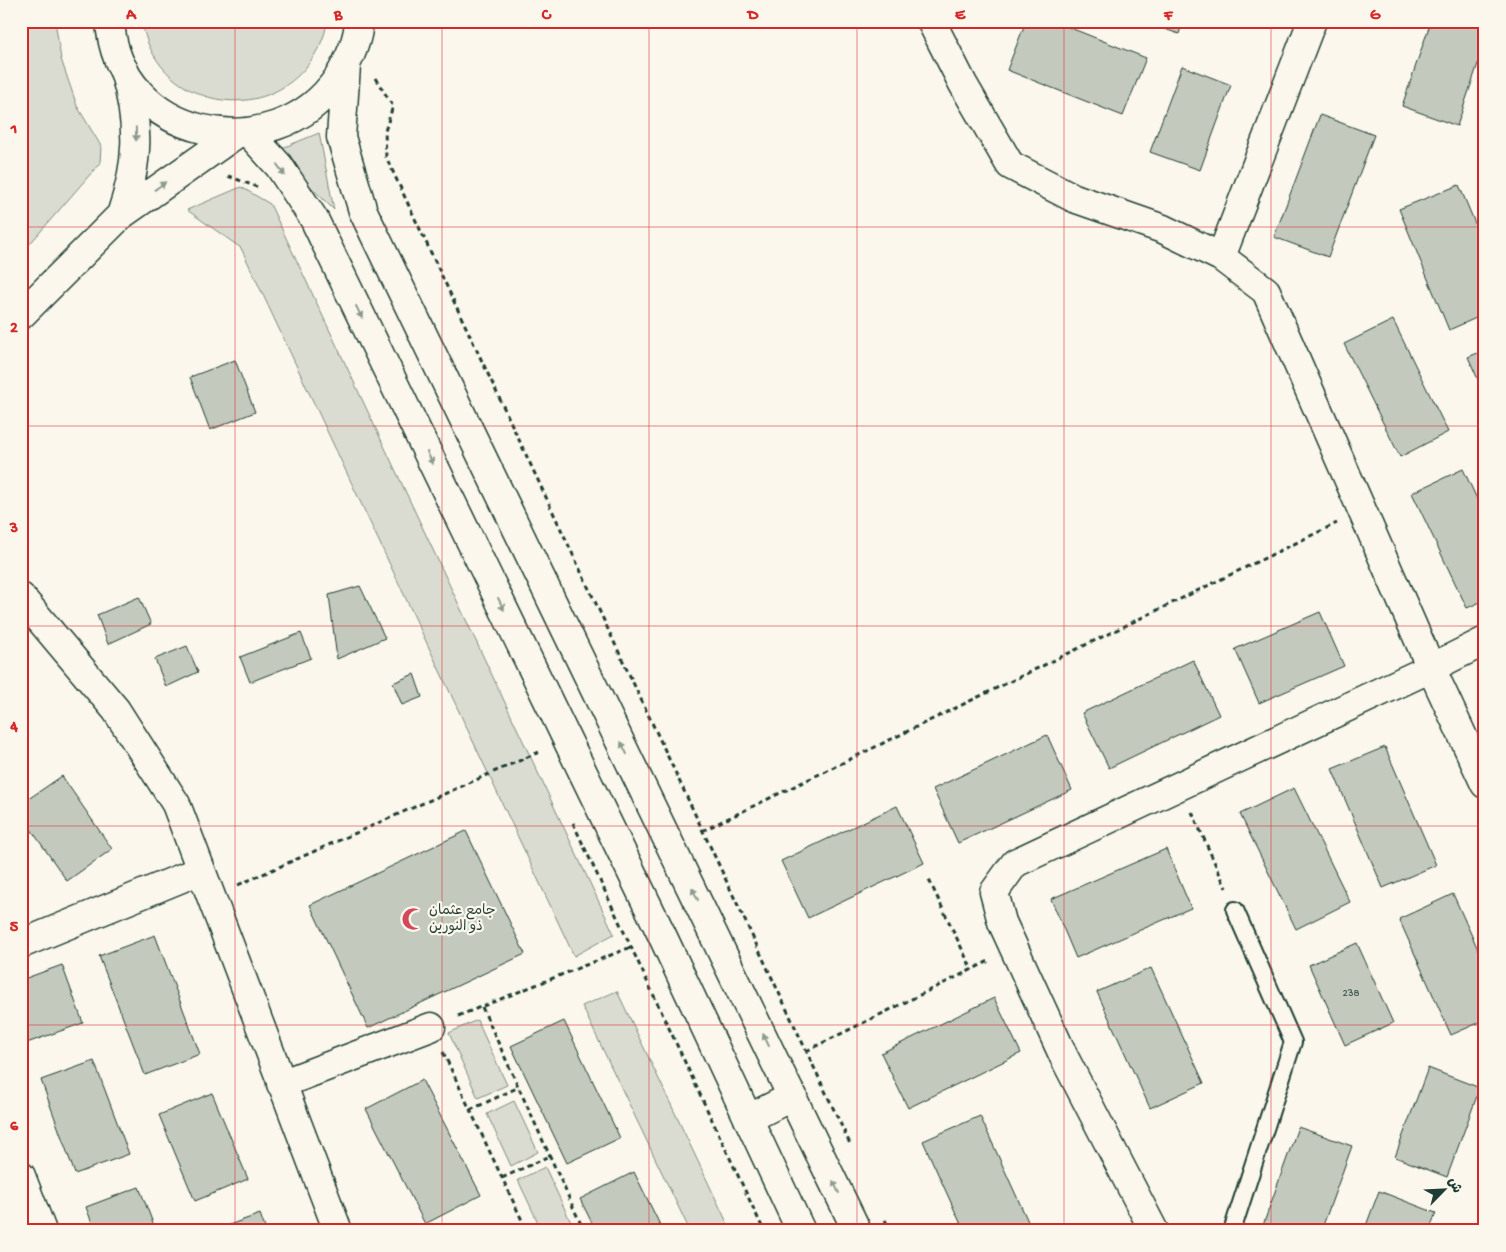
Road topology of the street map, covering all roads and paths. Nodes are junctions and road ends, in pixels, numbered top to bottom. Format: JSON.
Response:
{"nodes":[{"id":1,"x":110,"y":21,"type":"edge"},
{"id":2,"x":931,"y":21,"type":"edge"},
{"id":3,"x":1312,"y":21,"type":"edge"},
{"id":4,"x":356,"y":36,"type":"edge"},
{"id":5,"x":123,"y":70,"type":"junction"},
{"id":6,"x":242,"y":133,"type":"junction"},
{"id":7,"x":224,"y":176,"type":"dead end"},
{"id":8,"x":264,"y":190,"type":"dead end"},
{"id":9,"x":121,"y":215,"type":"junction"},
{"id":10,"x":1221,"y":258,"type":"junction"},
{"id":11,"x":21,"y":315,"type":"edge"},
{"id":12,"x":1362,"y":510,"type":"junction"},
{"id":13,"x":21,"y":597,"type":"edge"},
{"id":14,"x":1485,"y":641,"type":"edge"},
{"id":15,"x":1431,"y":668,"type":"junction"},
{"id":16,"x":535,"y":743,"type":"dead end"},
{"id":17,"x":539,"y":752,"type":"junction"},
{"id":18,"x":543,"y":761,"type":"dead end"},
{"id":19,"x":1485,"y":784,"type":"edge"},
{"id":20,"x":1180,"y":786,"type":"junction"},
{"id":21,"x":568,"y":814,"type":"dead end"},
{"id":22,"x":702,"y":831,"type":"junction"},
{"id":23,"x":671,"y":846,"type":"junction"},
{"id":24,"x":200,"y":870,"type":"junction"},
{"id":25,"x":929,"y":880,"type":"dead end"},
{"id":26,"x":210,"y":897,"type":"junction"},
{"id":27,"x":1235,"y":910,"type":"joint"},
{"id":28,"x":662,"y":935,"type":"junction"},
{"id":29,"x":21,"y":944,"type":"edge"},
{"id":30,"x":631,"y":947,"type":"junction"},
{"id":31,"x":1015,"y":949,"type":"junction"},
{"id":32,"x":972,"y":970,"type":"junction"},
{"id":33,"x":482,"y":1007,"type":"junction"},
{"id":34,"x":431,"y":1027,"type":"junction"},
{"id":35,"x":806,"y":1051,"type":"junction"},
{"id":36,"x":281,"y":1084,"type":"junction"},
{"id":37,"x":519,"y":1087,"type":"junction"},
{"id":38,"x":793,"y":1096,"type":"junction"},
{"id":39,"x":470,"y":1110,"type":"junction"},
{"id":40,"x":748,"y":1118,"type":"junction"},
{"id":41,"x":852,"y":1148,"type":"dead end"},
{"id":42,"x":550,"y":1156,"type":"junction"},
{"id":43,"x":21,"y":1176,"type":"edge"},
{"id":44,"x":502,"y":1178,"type":"junction"},
{"id":45,"x":881,"y":1210,"type":"dead end"},
{"id":46,"x":42,"y":1231,"type":"edge"},
{"id":47,"x":338,"y":1231,"type":"edge"},
{"id":48,"x":527,"y":1231,"type":"edge"},
{"id":49,"x":584,"y":1231,"type":"edge"},
{"id":50,"x":764,"y":1231,"type":"edge"},
{"id":51,"x":801,"y":1231,"type":"edge"},
{"id":52,"x":857,"y":1231,"type":"edge"},
{"id":53,"x":891,"y":1231,"type":"edge"},
{"id":54,"x":1154,"y":1231,"type":"edge"},
{"id":55,"x":1232,"y":1231,"type":"edge"}],
"edges":[{"from":1,"to":5,"type":"street"},
{"from":2,"to":10,"type":"street"},
{"from":3,"to":10,"type":"street"},
{"from":4,"to":6,"type":"street"},
{"from":4,"to":22,"type":"path"},
{"from":23,"to":4,"type":"street","one_way":true},
{"from":5,"to":6,"type":"street"},
{"from":5,"to":9,"type":"street","one_way":true},
{"from":9,"to":6,"type":"street","one_way":true},
{"from":6,"to":28,"type":"street","one_way":true},
{"from":7,"to":8,"type":"path"},
{"from":9,"to":11,"type":"street"},
{"from":10,"to":12,"type":"street"},
{"from":12,"to":15,"type":"street"},
{"from":12,"to":22,"type":"path"},
{"from":13,"to":24,"type":"street"},
{"from":14,"to":15,"type":"street"},
{"from":15,"to":19,"type":"street"},
{"from":15,"to":20,"type":"street"},
{"from":16,"to":17,"type":"path"},
{"from":17,"to":18,"type":"path"},
{"from":17,"to":26,"type":"path"},
{"from":20,"to":27,"type":"path"},
{"from":20,"to":31,"type":"street"},
{"from":21,"to":30,"type":"path"},
{"from":22,"to":23,"type":"path"},
{"from":22,"to":35,"type":"path"},
{"from":38,"to":23,"type":"street","one_way":true},
{"from":24,"to":26,"type":"street"},
{"from":24,"to":29,"type":"street"},
{"from":25,"to":32,"type":"path"},
{"from":26,"to":36,"type":"street"},
{"from":27,"to":55,"type":"lane"},
{"from":28,"to":30,"type":"path"},
{"from":28,"to":40,"type":"street"},
{"from":30,"to":33,"type":"path"},
{"from":30,"to":50,"type":"path"},
{"from":31,"to":32,"type":"path"},
{"from":31,"to":54,"type":"street"},
{"from":32,"to":35,"type":"path"},
{"from":33,"to":34,"type":"path"},
{"from":33,"to":37,"type":"path"},
{"from":34,"to":36,"type":"street"},
{"from":34,"to":39,"type":"path"},
{"from":35,"to":41,"type":"path"},
{"from":36,"to":47,"type":"street"},
{"from":37,"to":39,"type":"path"},
{"from":37,"to":42,"type":"path"},
{"from":38,"to":40,"type":"street"},
{"from":52,"to":38,"type":"street","one_way":true},
{"from":39,"to":44,"type":"path"},
{"from":40,"to":51,"type":"street"},
{"from":42,"to":44,"type":"path"},
{"from":42,"to":49,"type":"path"},
{"from":43,"to":46,"type":"street"},
{"from":44,"to":48,"type":"path"},
{"from":45,"to":53,"type":"path"}]}
